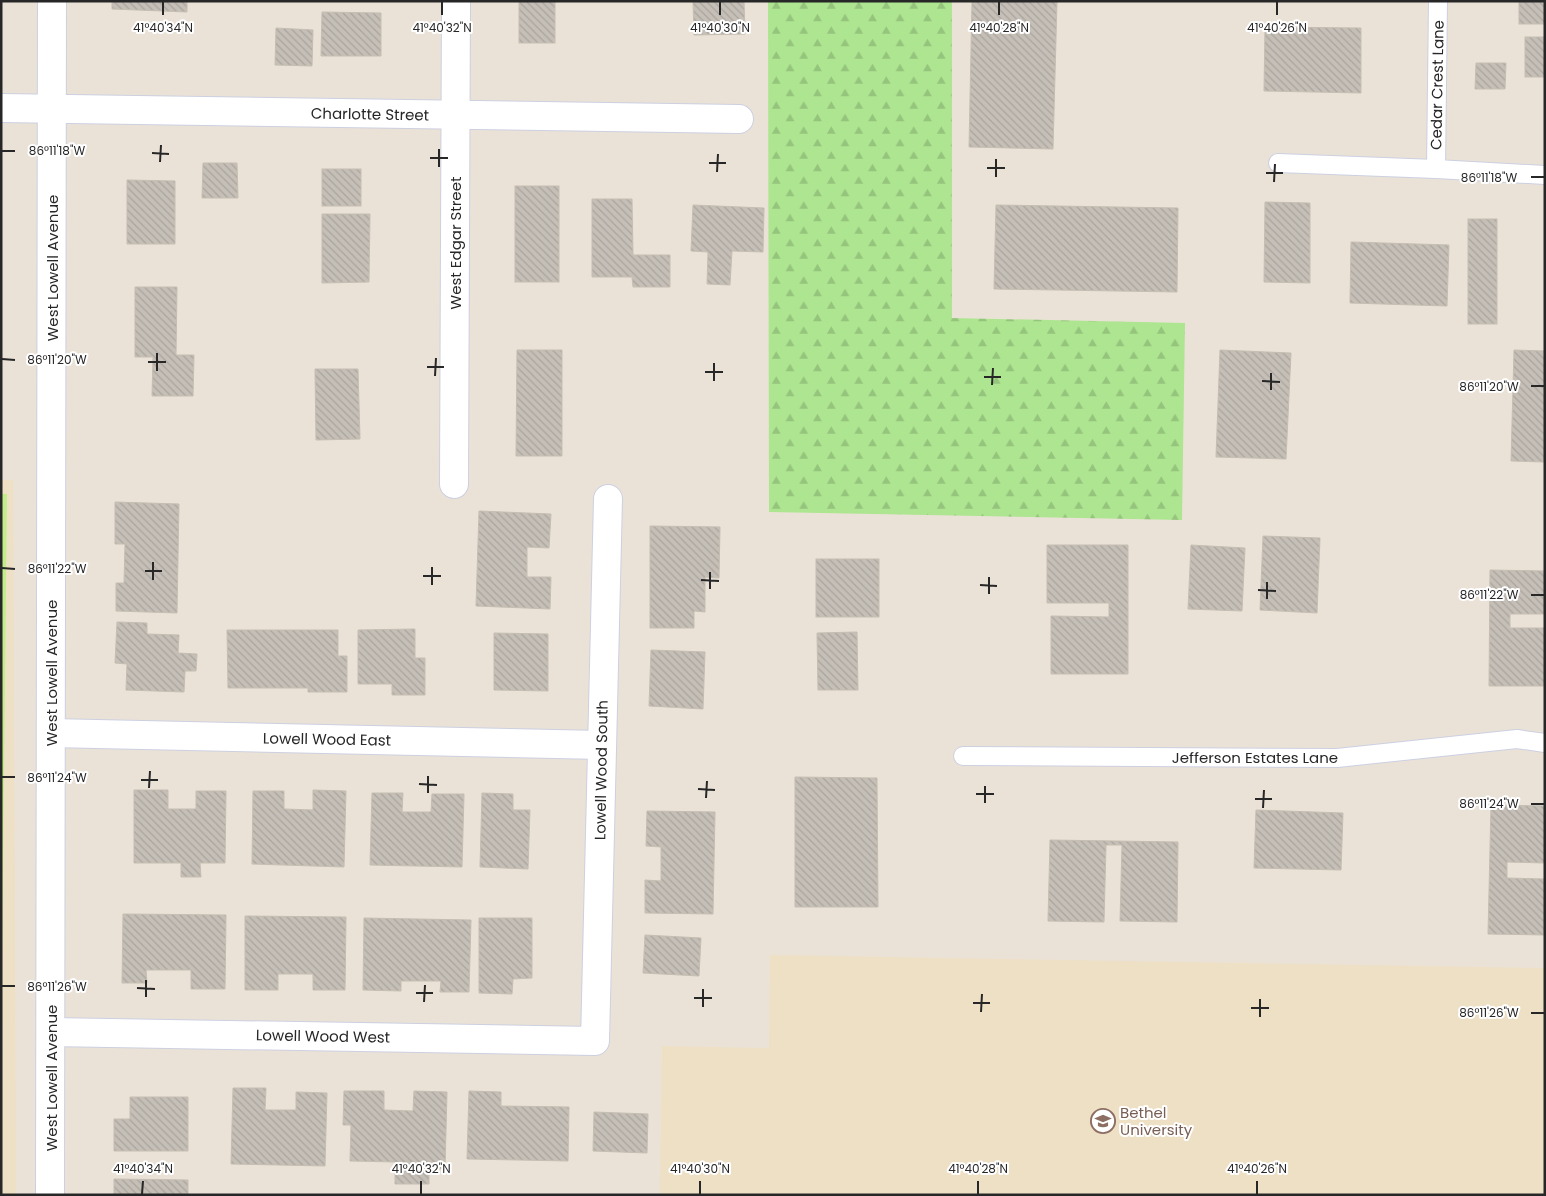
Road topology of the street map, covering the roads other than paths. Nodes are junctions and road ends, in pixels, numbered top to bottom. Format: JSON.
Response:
{"nodes":[{"id":1,"x":52,"y":1,"type":"edge"},
{"id":2,"x":456,"y":1,"type":"edge"},
{"id":3,"x":1438,"y":1,"type":"edge"},
{"id":4,"x":1,"y":108,"type":"edge"},
{"id":5,"x":52,"y":109,"type":"junction"},
{"id":6,"x":456,"y":115,"type":"junction"},
{"id":7,"x":739,"y":119,"type":"dead end"},
{"id":8,"x":1278,"y":163,"type":"dead end"},
{"id":9,"x":1436,"y":169,"type":"junction"},
{"id":10,"x":1545,"y":175,"type":"edge"},
{"id":11,"x":454,"y":484,"type":"dead end"},
{"id":12,"x":608,"y":499,"type":"dead end"},
{"id":13,"x":51,"y":733,"type":"junction"},
{"id":14,"x":1545,"y":743,"type":"edge"},
{"id":15,"x":602,"y":746,"type":"junction"},
{"id":16,"x":963,"y":756,"type":"dead end"},
{"id":17,"x":51,"y":1032,"type":"junction"},
{"id":18,"x":595,"y":1041,"type":"joint"},
{"id":19,"x":50,"y":1195,"type":"edge"}],
"edges":[{"from":1,"to":5,"type":"street","name":"West Lowell Avenue"},
{"from":2,"to":6,"type":"street","name":"West Edgar Street"},
{"from":3,"to":9,"type":"lane","name":"Cedar Crest Lane"},
{"from":4,"to":5,"type":"street","name":"Charlotte Street"},
{"from":5,"to":6,"type":"street","name":"Charlotte Street"},
{"from":5,"to":13,"type":"street","name":"West Lowell Avenue"},
{"from":6,"to":7,"type":"street","name":"Charlotte Street"},
{"from":6,"to":11,"type":"street","name":"West Edgar Street"},
{"from":8,"to":9,"type":"lane","name":"Cedar Crest Lane"},
{"from":9,"to":10,"type":"lane","name":"Cedar Crest Lane"},
{"from":12,"to":15,"type":"street","name":"Lowell Wood South"},
{"from":13,"to":15,"type":"street","name":"Lowell Wood East"},
{"from":13,"to":17,"type":"street","name":"West Lowell Avenue"},
{"from":14,"to":16,"type":"lane","name":"Jefferson Estates Lane"},
{"from":15,"to":18,"type":"street","name":"Lowell Wood South"},
{"from":17,"to":18,"type":"street","name":"Lowell Wood West"},
{"from":17,"to":19,"type":"street","name":"West Lowell Avenue"}]}
